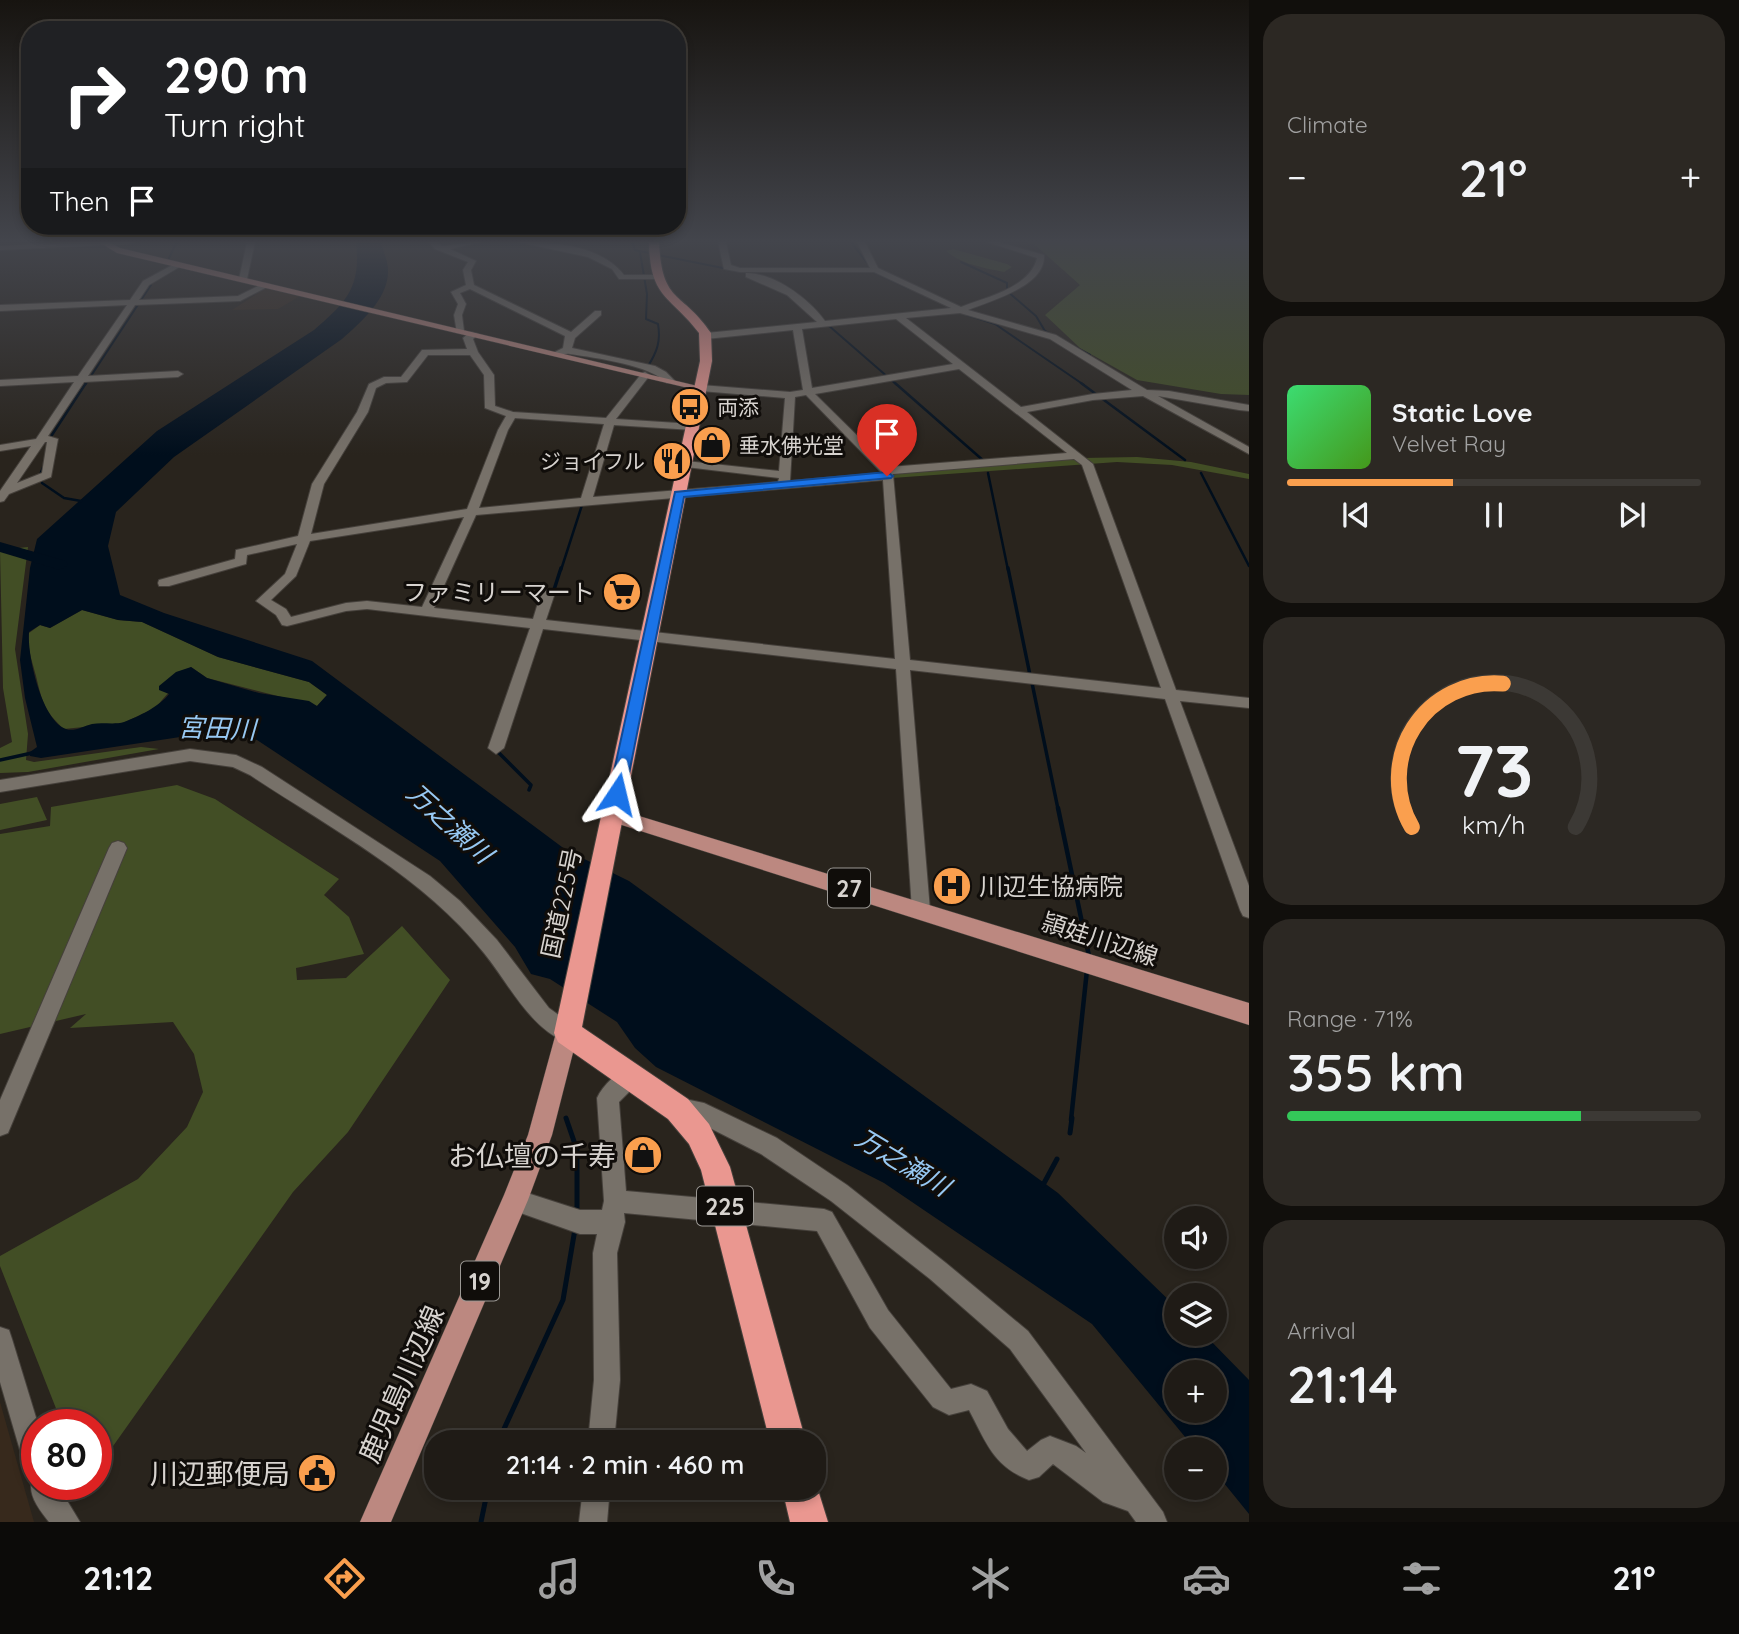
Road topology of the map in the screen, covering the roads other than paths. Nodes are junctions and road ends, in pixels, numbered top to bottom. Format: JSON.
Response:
{"nodes":[{"id":1,"x":131,"y":313,"type":"edge"},
{"id":2,"x":385,"y":313,"type":"edge"},
{"id":3,"x":459,"y":313,"type":"edge"},
{"id":4,"x":524,"y":313,"type":"edge"},
{"id":5,"x":598,"y":313,"type":"dead end"},
{"id":6,"x":686,"y":313,"type":"edge"},
{"id":7,"x":814,"y":313,"type":"edge"},
{"id":8,"x":938,"y":313,"type":"edge"},
{"id":9,"x":971,"y":313,"type":"edge"},
{"id":10,"x":900,"y":318,"type":"junction"},
{"id":11,"x":826,"y":324,"type":"junction"},
{"id":12,"x":797,"y":327,"type":"junction"},
{"id":13,"x":460,"y":331,"type":"junction"},
{"id":14,"x":473,"y":334,"type":"junction"},
{"id":15,"x":706,"y":336,"type":"junction"},
{"id":16,"x":571,"y":337,"type":"junction"},
{"id":17,"x":473,"y":352,"type":"junction"},
{"id":18,"x":562,"y":352,"type":"junction"},
{"id":19,"x":960,"y":366,"type":"junction"},
{"id":20,"x":178,"y":374,"type":"dead end"},
{"id":21,"x":645,"y":375,"type":"junction"},
{"id":22,"x":87,"y":378,"type":"junction"},
{"id":23,"x":670,"y":380,"type":"junction"},
{"id":24,"x":0,"y":383,"type":"edge"},
{"id":25,"x":701,"y":388,"type":"junction"},
{"id":26,"x":808,"y":392,"type":"junction"},
{"id":27,"x":1149,"y":393,"type":"junction"},
{"id":28,"x":790,"y":395,"type":"junction"},
{"id":29,"x":1249,"y":408,"type":"edge"},
{"id":30,"x":1018,"y":411,"type":"junction"},
{"id":31,"x":512,"y":415,"type":"junction"},
{"id":32,"x":609,"y":420,"type":"junction"},
{"id":33,"x":693,"y":427,"type":"junction"},
{"id":34,"x":45,"y":439,"type":"junction"},
{"id":35,"x":0,"y":448,"type":"edge"},
{"id":36,"x":1249,"y":451,"type":"edge"},
{"id":37,"x":1076,"y":456,"type":"junction"},
{"id":38,"x":686,"y":464,"type":"junction"},
{"id":39,"x":887,"y":473,"type":"junction"},
{"id":40,"x":784,"y":480,"type":"junction"},
{"id":41,"x":679,"y":494,"type":"junction"},
{"id":42,"x":2,"y":495,"type":"edge"},
{"id":43,"x":584,"y":503,"type":"junction"},
{"id":44,"x":472,"y":512,"type":"junction"},
{"id":45,"x":305,"y":537,"type":"junction"},
{"id":46,"x":164,"y":583,"type":"dead end"},
{"id":47,"x":548,"y":593,"type":"dead end"},
{"id":48,"x":426,"y":612,"type":"junction"},
{"id":49,"x":287,"y":622,"type":"junction"},
{"id":50,"x":541,"y":625,"type":"junction"},
{"id":51,"x":650,"y":635,"type":"junction"},
{"id":52,"x":281,"y":636,"type":"dead end"},
{"id":53,"x":904,"y":665,"type":"junction"},
{"id":54,"x":1171,"y":694,"type":"junction"},
{"id":55,"x":1249,"y":703,"type":"edge"},
{"id":56,"x":496,"y":748,"type":"dead end"},
{"id":57,"x":0,"y":786,"type":"edge"},
{"id":58,"x":613,"y":815,"type":"junction"},
{"id":59,"x":118,"y":848,"type":"dead end"},
{"id":60,"x":921,"y":910,"type":"junction"},
{"id":61,"x":1249,"y":910,"type":"edge"},
{"id":62,"x":1249,"y":1014,"type":"edge"},
{"id":63,"x":567,"y":1033,"type":"junction"},
{"id":64,"x":631,"y":1076,"type":"junction"},
{"id":65,"x":678,"y":1108,"type":"junction"},
{"id":66,"x":0,"y":1125,"type":"edge"},
{"id":67,"x":515,"y":1200,"type":"junction"},
{"id":68,"x":726,"y":1210,"type":"junction"},
{"id":69,"x":614,"y":1212,"type":"junction"},
{"id":70,"x":0,"y":1339,"type":"edge"},
{"id":71,"x":21,"y":1410,"type":"edge"},
{"id":72,"x":602,"y":1430,"type":"edge"},
{"id":73,"x":785,"y":1430,"type":"edge"},
{"id":74,"x":49,"y":1500,"type":"edge"},
{"id":75,"x":596,"y":1500,"type":"edge"},
{"id":76,"x":803,"y":1500,"type":"edge"},
{"id":77,"x":1137,"y":1500,"type":"junction"},
{"id":78,"x":66,"y":1522,"type":"edge"},
{"id":79,"x":375,"y":1522,"type":"edge"},
{"id":80,"x":593,"y":1522,"type":"edge"},
{"id":81,"x":809,"y":1522,"type":"edge"},
{"id":82,"x":1153,"y":1522,"type":"edge"}],
"edges":[{"from":1,"to":22,"type":"street"},
{"from":2,"to":13,"type":"main road"},
{"from":3,"to":13,"type":"street"},
{"from":4,"to":16,"type":"street"},
{"from":5,"to":16,"type":"street"},
{"from":6,"to":15,"type":"highway"},
{"from":7,"to":11,"type":"street"},
{"from":8,"to":10,"type":"street"},
{"from":9,"to":27,"type":"street"},
{"from":10,"to":11,"type":"street"},
{"from":10,"to":19,"type":"street"},
{"from":11,"to":12,"type":"street"},
{"from":12,"to":15,"type":"street"},
{"from":12,"to":26,"type":"street"},
{"from":13,"to":14,"type":"main road"},
{"from":14,"to":17,"type":"street"},
{"from":14,"to":18,"type":"main road"},
{"from":15,"to":25,"type":"highway","name":"国道225号"},
{"from":16,"to":18,"type":"street"},
{"from":17,"to":31,"type":"street"},
{"from":17,"to":45,"type":"street"},
{"from":18,"to":21,"type":"main road"},
{"from":18,"to":23,"type":"street"},
{"from":19,"to":26,"type":"street"},
{"from":19,"to":30,"type":"street"},
{"from":20,"to":22,"type":"street"},
{"from":21,"to":23,"type":"main road"},
{"from":21,"to":32,"type":"street"},
{"from":22,"to":24,"type":"street"},
{"from":22,"to":34,"type":"street"},
{"from":23,"to":25,"type":"main road"},
{"from":25,"to":28,"type":"street"},
{"from":25,"to":33,"type":"highway","name":"国道225号"},
{"from":26,"to":28,"type":"street"},
{"from":26,"to":39,"type":"street"},
{"from":27,"to":29,"type":"street"},
{"from":27,"to":30,"type":"street"},
{"from":27,"to":36,"type":"street"},
{"from":28,"to":40,"type":"street"},
{"from":30,"to":37,"type":"street"},
{"from":31,"to":32,"type":"street"},
{"from":31,"to":44,"type":"street"},
{"from":32,"to":33,"type":"street"},
{"from":32,"to":43,"type":"street"},
{"from":33,"to":38,"type":"highway","name":"国道225号"},
{"from":34,"to":35,"type":"street"},
{"from":34,"to":42,"type":"street"},
{"from":34,"to":42,"type":"street"},
{"from":37,"to":39,"type":"street"},
{"from":37,"to":54,"type":"street"},
{"from":38,"to":40,"type":"street"},
{"from":38,"to":41,"type":"highway","name":"国道225号"},
{"from":39,"to":40,"type":"street"},
{"from":39,"to":53,"type":"street"},
{"from":40,"to":41,"type":"street"},
{"from":41,"to":43,"type":"street"},
{"from":41,"to":51,"type":"highway","name":"国道225号"},
{"from":43,"to":44,"type":"street"},
{"from":44,"to":45,"type":"street"},
{"from":44,"to":48,"type":"street"},
{"from":45,"to":46,"type":"street"},
{"from":45,"to":49,"type":"street"},
{"from":47,"to":50,"type":"street"},
{"from":48,"to":49,"type":"street"},
{"from":48,"to":50,"type":"street"},
{"from":49,"to":52,"type":"street"},
{"from":50,"to":51,"type":"street"},
{"from":50,"to":56,"type":"street"},
{"from":51,"to":53,"type":"street"},
{"from":51,"to":58,"type":"highway","name":"国道225号"},
{"from":53,"to":54,"type":"street"},
{"from":53,"to":60,"type":"street"},
{"from":54,"to":55,"type":"street"},
{"from":54,"to":61,"type":"street"},
{"from":57,"to":63,"type":"street"},
{"from":58,"to":60,"type":"main road","name":"頴娃川辺線","number":"27"},
{"from":58,"to":63,"type":"highway","name":"国道225号"},
{"from":59,"to":66,"type":"street"},
{"from":60,"to":62,"type":"main road","name":"頴娃川辺線","number":"27"},
{"from":63,"to":64,"type":"highway","number":"225"},
{"from":63,"to":67,"type":"main road","name":"鹿児島川辺線","number":"19"},
{"from":64,"to":65,"type":"highway","number":"225"},
{"from":64,"to":69,"type":"street"},
{"from":65,"to":68,"type":"highway","number":"225"},
{"from":65,"to":77,"type":"street"},
{"from":67,"to":69,"type":"street"},
{"from":67,"to":79,"type":"main road","name":"鹿児島川辺線","number":"19"},
{"from":68,"to":69,"type":"street"},
{"from":68,"to":73,"type":"highway","number":"225"},
{"from":68,"to":77,"type":"street"},
{"from":69,"to":72,"type":"street"},
{"from":70,"to":71,"type":"street"},
{"from":74,"to":78,"type":"street"},
{"from":75,"to":80,"type":"street"},
{"from":76,"to":81,"type":"highway"},
{"from":77,"to":82,"type":"street"}]}
